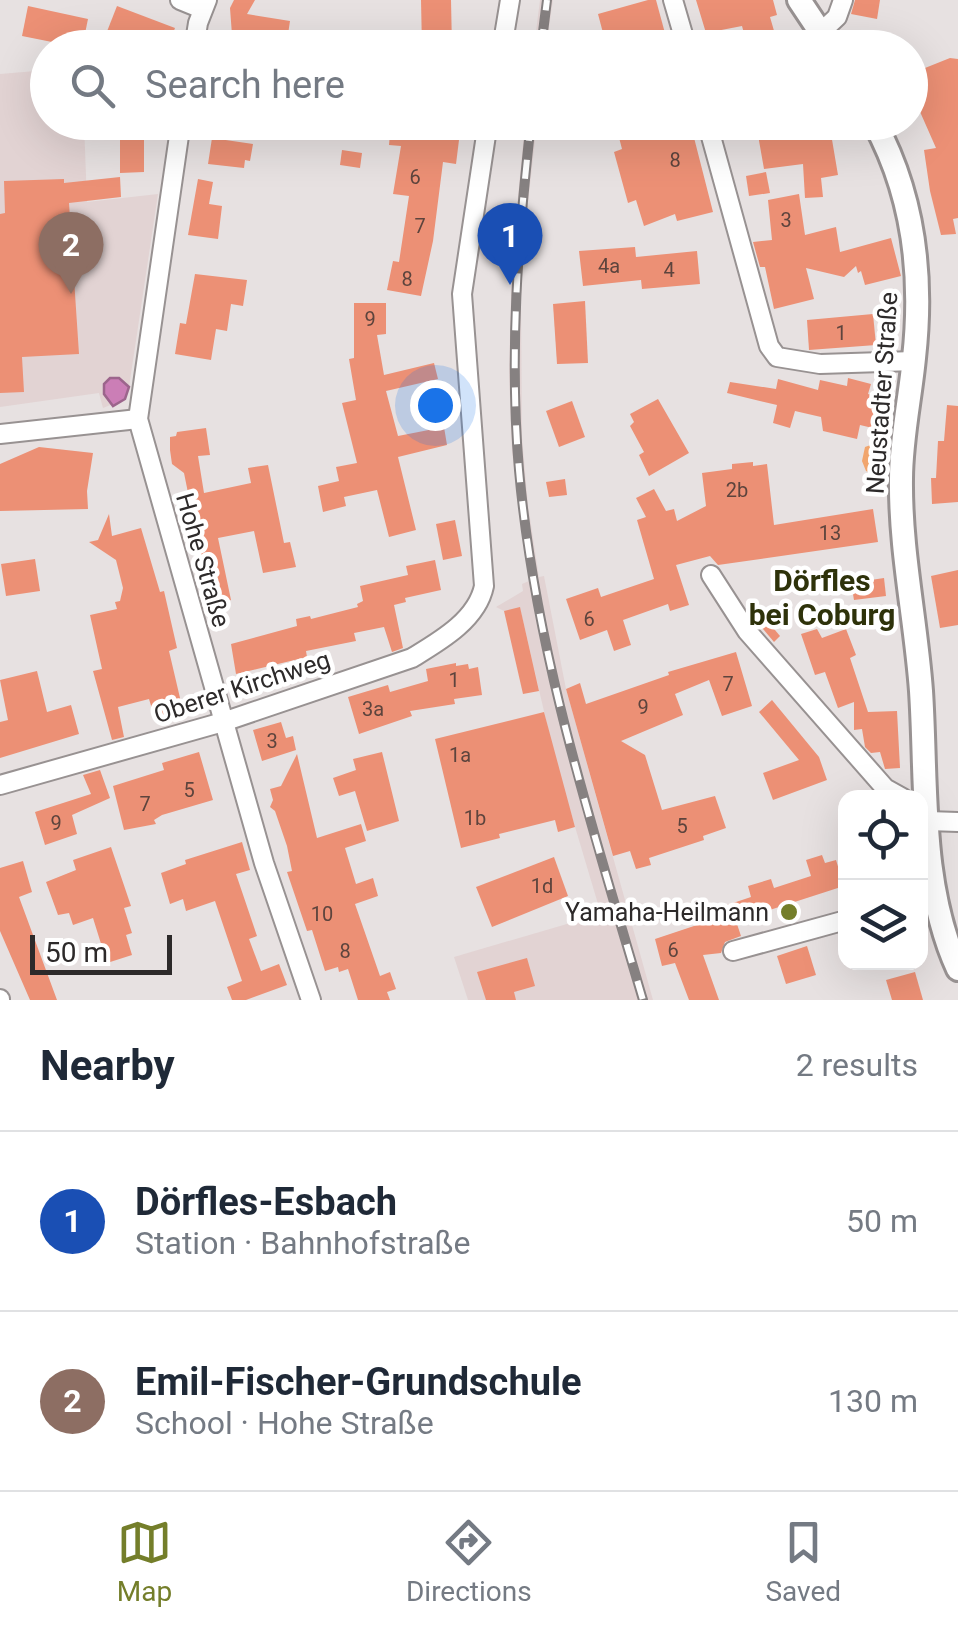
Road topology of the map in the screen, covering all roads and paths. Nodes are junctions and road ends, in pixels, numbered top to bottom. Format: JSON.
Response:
{"nodes":[{"id":1,"x":180,"y":0,"type":"edge"},
{"id":2,"x":510,"y":0,"type":"edge"},
{"id":3,"x":674,"y":0,"type":"edge"},
{"id":4,"x":798,"y":0,"type":"edge"},
{"id":5,"x":843,"y":0,"type":"edge"},
{"id":6,"x":205,"y":5,"type":"edge"},
{"id":7,"x":199,"y":30,"type":"edge"},
{"id":8,"x":505,"y":30,"type":"edge"},
{"id":9,"x":682,"y":30,"type":"edge"},
{"id":10,"x":819,"y":30,"type":"edge"},
{"id":11,"x":831,"y":30,"type":"edge"},
{"id":12,"x":178,"y":140,"type":"edge"},
{"id":13,"x":485,"y":140,"type":"edge"},
{"id":14,"x":712,"y":140,"type":"edge"},
{"id":15,"x":882,"y":140,"type":"edge"},
{"id":16,"x":914,"y":361,"type":"junction"},
{"id":17,"x":138,"y":418,"type":"junction"},
{"id":18,"x":0,"y":434,"type":"edge"},
{"id":19,"x":712,"y":575,"type":"dead end"},
{"id":20,"x":223,"y":722,"type":"junction"},
{"id":21,"x":0,"y":785,"type":"edge"},
{"id":22,"x":891,"y":790,"type":"edge"},
{"id":23,"x":915,"y":790,"type":"edge"},
{"id":24,"x":928,"y":822,"type":"edge"},
{"id":25,"x":958,"y":822,"type":"edge"},
{"id":26,"x":928,"y":897,"type":"edge"},
{"id":27,"x":838,"y":922,"type":"edge"},
{"id":28,"x":733,"y":951,"type":"dead end"},
{"id":29,"x":958,"y":969,"type":"edge"},
{"id":30,"x":310,"y":1000,"type":"edge"}],
"edges":[{"from":1,"to":6,"type":"street"},
{"from":2,"to":8,"type":"street"},
{"from":3,"to":9,"type":"street"},
{"from":4,"to":10,"type":"street"},
{"from":5,"to":11,"type":"street"},
{"from":6,"to":7,"type":"street"},
{"from":12,"to":17,"type":"street","name":"Hohe Straße"},
{"from":13,"to":20,"type":"street","name":"Oberer Kirchweg"},
{"from":14,"to":16,"type":"street"},
{"from":15,"to":16,"type":"street","name":"Neustadter Straße"},
{"from":16,"to":23,"type":"street","name":"Neustadter Straße"},
{"from":17,"to":18,"type":"street"},
{"from":17,"to":20,"type":"street","name":"Hohe Straße"},
{"from":19,"to":22,"type":"street"},
{"from":20,"to":21,"type":"street","name":"Oberer Kirchweg"},
{"from":20,"to":30,"type":"street","name":"Hohe Straße"},
{"from":24,"to":25,"type":"street"},
{"from":26,"to":29,"type":"street","name":"Neustadter Straße"},
{"from":27,"to":28,"type":"street"}]}
